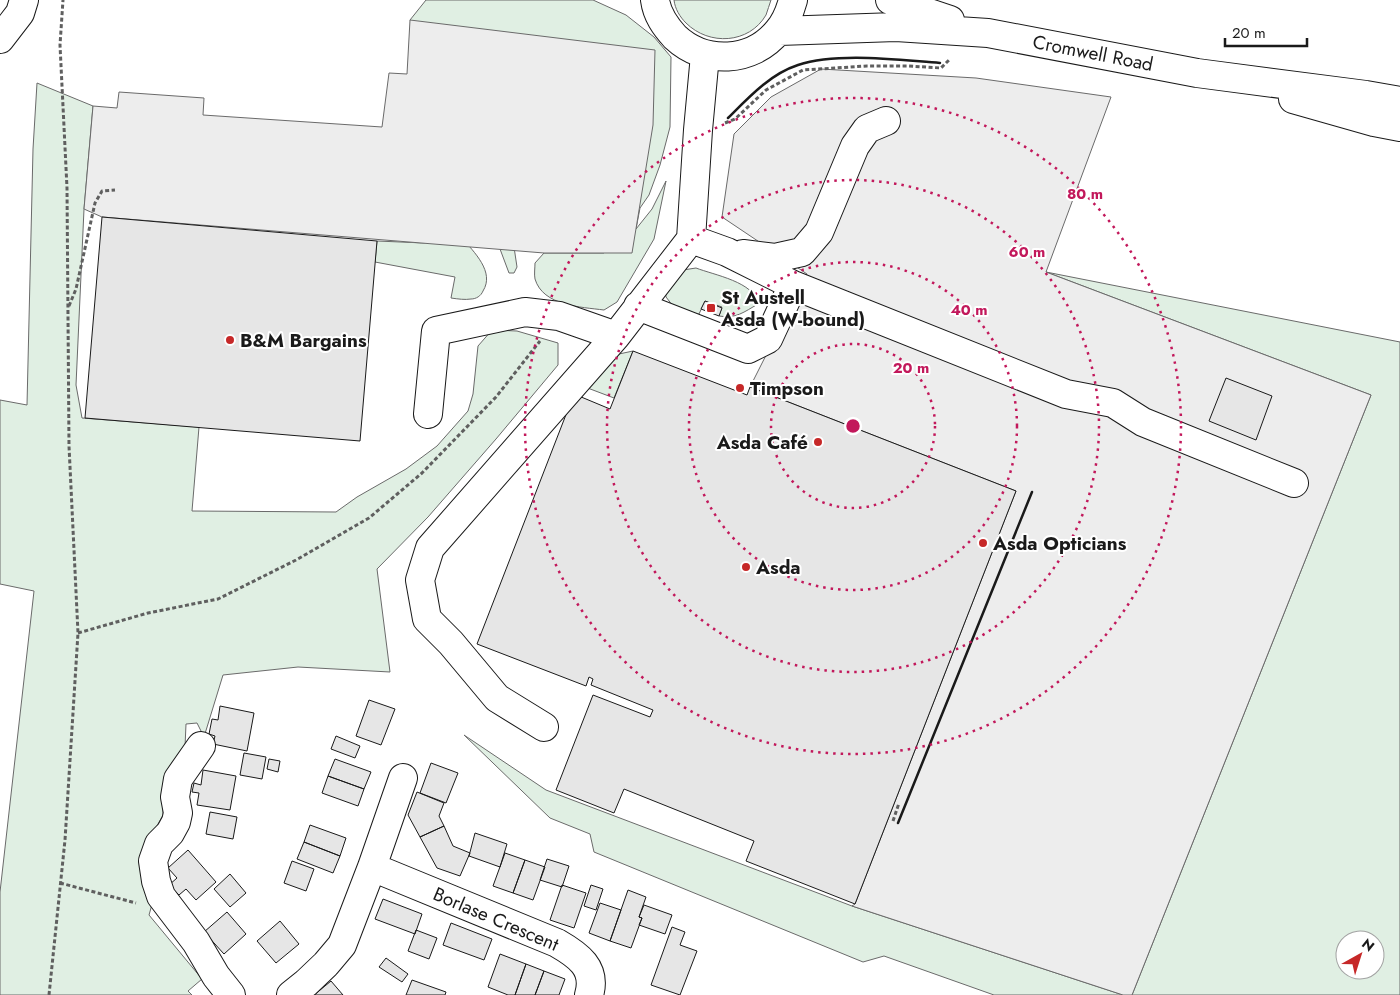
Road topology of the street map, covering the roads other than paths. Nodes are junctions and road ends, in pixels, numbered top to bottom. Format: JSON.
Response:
{"nodes":[{"id":1,"x":24,"y":0,"type":"edge"},
{"id":2,"x":793,"y":0,"type":"edge"},
{"id":3,"x":890,"y":0,"type":"edge"},
{"id":4,"x":653,"y":2,"type":"edge"},
{"id":5,"x":779,"y":31,"type":"junction"},
{"id":6,"x":988,"y":33,"type":"junction"},
{"id":7,"x":0,"y":39,"type":"edge"},
{"id":8,"x":705,"y":55,"type":"junction"},
{"id":9,"x":1197,"y":73,"type":"junction"},
{"id":10,"x":1400,"y":101,"type":"edge"},
{"id":11,"x":886,"y":121,"type":"dead end"},
{"id":12,"x":1400,"y":127,"type":"edge"},
{"id":13,"x":691,"y":239,"type":"junction"},
{"id":14,"x":727,"y":252,"type":"junction"},
{"id":15,"x":793,"y":285,"type":"junction"},
{"id":16,"x":638,"y":306,"type":"junction"},
{"id":17,"x":616,"y":336,"type":"junction"},
{"id":18,"x":428,"y":414,"type":"dead end"},
{"id":19,"x":1294,"y":483,"type":"dead end"},
{"id":20,"x":544,"y":727,"type":"dead end"},
{"id":21,"x":201,"y":746,"type":"dead end"},
{"id":22,"x":403,"y":778,"type":"dead end"},
{"id":23,"x":372,"y":867,"type":"junction"},
{"id":24,"x":231,"y":995,"type":"edge"},
{"id":25,"x":291,"y":995,"type":"edge"},
{"id":26,"x":589,"y":995,"type":"edge"}],
"edges":[{"from":1,"to":7,"type":"main road"},
{"from":2,"to":5,"type":"main road"},
{"from":3,"to":6,"type":"main road","name":"Cromwell Road"},
{"from":4,"to":8,"type":"main road"},
{"from":5,"to":6,"type":"main road","name":"Cromwell Road"},
{"from":5,"to":8,"type":"main road"},
{"from":6,"to":9,"type":"main road","name":"Cromwell Road"},
{"from":8,"to":13,"type":"main road"},
{"from":9,"to":10,"type":"main road","name":"Cromwell Road"},
{"from":9,"to":12,"type":"main road","name":"Cromwell Road"},
{"from":11,"to":14,"type":"main road"},
{"from":13,"to":14,"type":"main road"},
{"from":13,"to":16,"type":"main road"},
{"from":14,"to":15,"type":"main road"},
{"from":15,"to":16,"type":"main road"},
{"from":15,"to":19,"type":"main road"},
{"from":16,"to":17,"type":"main road"},
{"from":17,"to":18,"type":"main road"},
{"from":17,"to":20,"type":"main road"},
{"from":21,"to":24,"type":"main road"},
{"from":22,"to":23,"type":"main road"},
{"from":23,"to":25,"type":"main road"},
{"from":23,"to":26,"type":"main road","name":"Borlase Crescent"}]}
